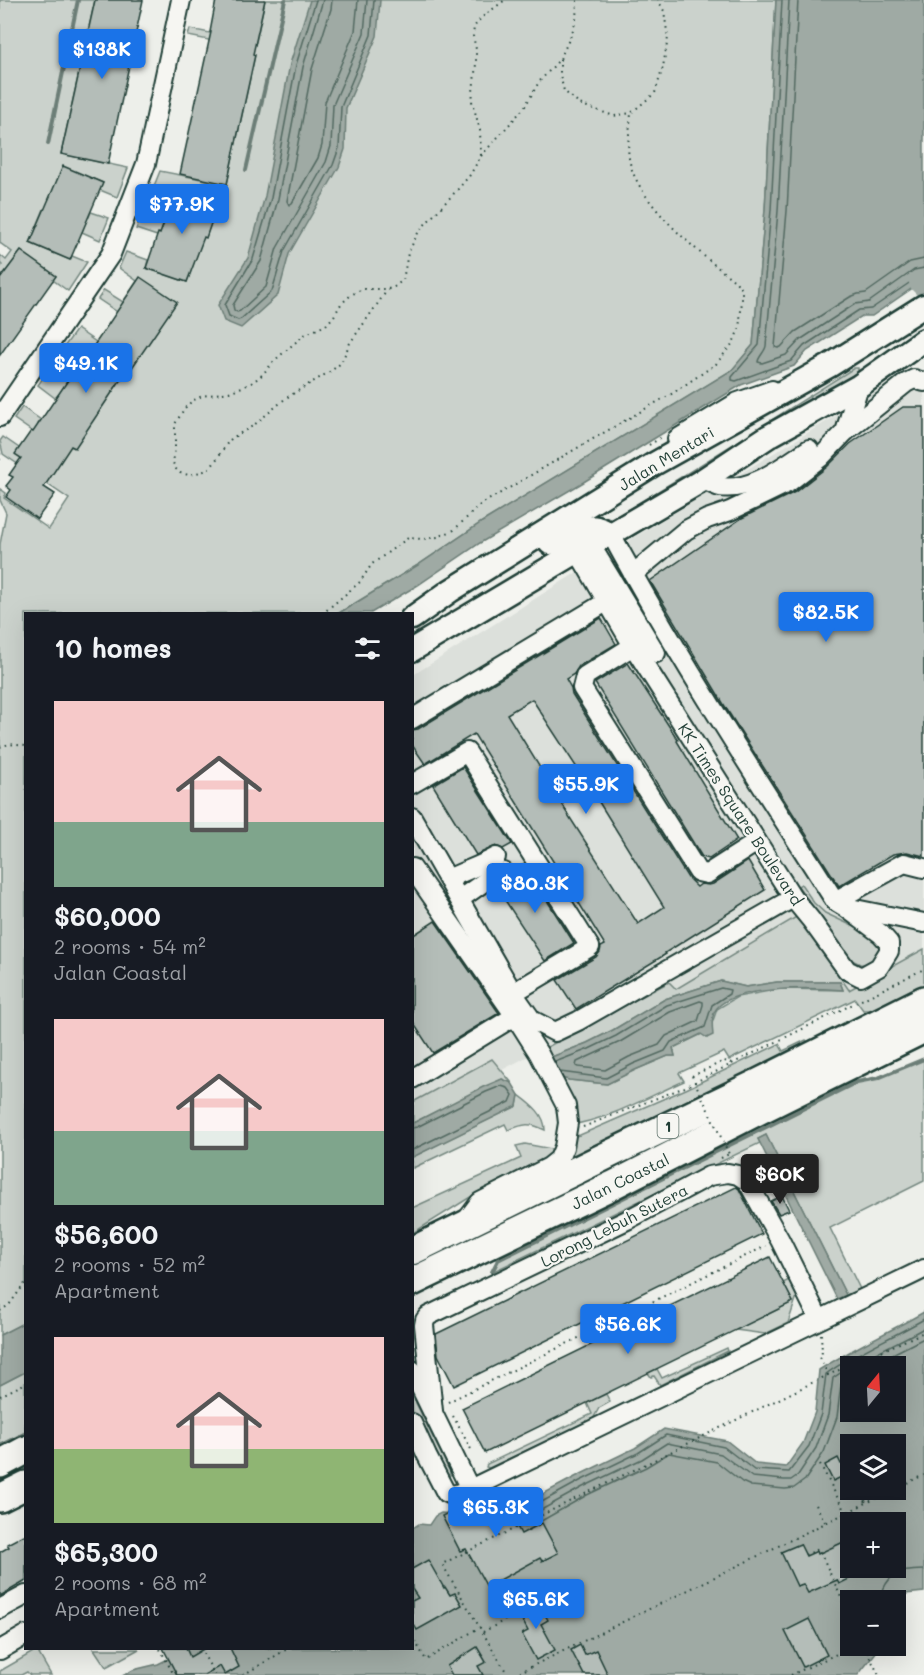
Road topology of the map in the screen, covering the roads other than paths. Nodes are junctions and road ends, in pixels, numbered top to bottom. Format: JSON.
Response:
{"nodes":[{"id":1,"x":181,"y":0,"type":"edge"},
{"id":2,"x":924,"y":306,"type":"edge"},
{"id":3,"x":924,"y":340,"type":"edge"},
{"id":4,"x":879,"y":372,"type":"junction"},
{"id":5,"x":915,"y":382,"type":"edge"},
{"id":6,"x":859,"y":386,"type":"junction"},
{"id":7,"x":0,"y":417,"type":"edge"},
{"id":8,"x":845,"y":432,"type":"junction"},
{"id":9,"x":809,"y":449,"type":"dead end"},
{"id":10,"x":703,"y":480,"type":"junction"},
{"id":11,"x":593,"y":500,"type":"dead end"},
{"id":12,"x":611,"y":534,"type":"junction"},
{"id":13,"x":584,"y":548,"type":"junction"},
{"id":14,"x":633,"y":574,"type":"junction"},
{"id":15,"x":450,"y":591,"type":"junction"},
{"id":16,"x":606,"y":602,"type":"junction"},
{"id":17,"x":414,"y":615,"type":"edge"},
{"id":18,"x":414,"y":616,"type":"edge"},
{"id":19,"x":633,"y":646,"type":"junction"},
{"id":20,"x":414,"y":649,"type":"edge"},
{"id":21,"x":656,"y":652,"type":"dead end"},
{"id":22,"x":414,"y":718,"type":"edge"},
{"id":23,"x":414,"y":783,"type":"edge"},
{"id":24,"x":414,"y":820,"type":"edge"},
{"id":25,"x":757,"y":842,"type":"junction"},
{"id":26,"x":924,"y":868,"type":"edge"},
{"id":27,"x":414,"y":871,"type":"edge"},
{"id":28,"x":448,"y":879,"type":"junction"},
{"id":29,"x":793,"y":898,"type":"junction"},
{"id":30,"x":460,"y":899,"type":"junction"},
{"id":31,"x":840,"y":904,"type":"junction"},
{"id":32,"x":924,"y":923,"type":"edge"},
{"id":33,"x":513,"y":993,"type":"junction"},
{"id":34,"x":924,"y":1000,"type":"edge"},
{"id":35,"x":515,"y":1016,"type":"junction"},
{"id":36,"x":924,"y":1029,"type":"edge"},
{"id":37,"x":414,"y":1078,"type":"edge"},
{"id":38,"x":462,"y":1226,"type":"junction"},
{"id":39,"x":414,"y":1250,"type":"edge"},
{"id":40,"x":924,"y":1269,"type":"edge"},
{"id":41,"x":415,"y":1280,"type":"edge"},
{"id":42,"x":818,"y":1320,"type":"junction"},
{"id":43,"x":414,"y":1372,"type":"edge"},
{"id":44,"x":442,"y":1406,"type":"junction"},
{"id":45,"x":414,"y":1427,"type":"edge"},
{"id":46,"x":451,"y":1449,"type":"junction"},
{"id":47,"x":24,"y":1450,"type":"edge"},
{"id":48,"x":0,"y":1464,"type":"edge"},
{"id":49,"x":504,"y":1472,"type":"junction"},
{"id":50,"x":24,"y":1486,"type":"edge"},
{"id":51,"x":470,"y":1490,"type":"junction"},
{"id":52,"x":0,"y":1498,"type":"edge"},
{"id":53,"x":24,"y":1596,"type":"edge"},
{"id":54,"x":0,"y":1610,"type":"edge"},
{"id":55,"x":24,"y":1636,"type":"edge"},
{"id":56,"x":0,"y":1650,"type":"edge"}],
"edges":[{"from":1,"to":7,"type":"street"},
{"from":2,"to":15,"type":"main road","name":"Jalan Mentari"},
{"from":3,"to":4,"type":"main road"},
{"from":4,"to":5,"type":"street"},
{"from":4,"to":6,"type":"main road"},
{"from":5,"to":8,"type":"street"},
{"from":6,"to":8,"type":"street"},
{"from":6,"to":10,"type":"main road"},
{"from":8,"to":14,"type":"street"},
{"from":9,"to":10,"type":"street"},
{"from":10,"to":12,"type":"main road"},
{"from":11,"to":17,"type":"street"},
{"from":12,"to":13,"type":"main road"},
{"from":12,"to":14,"type":"street","name":"KK Times Square Boulevard"},
{"from":12,"to":15,"type":"main road"},
{"from":13,"to":16,"type":"street","name":"KK Times Square Boulevard"},
{"from":13,"to":20,"type":"main road"},
{"from":13,"to":21,"type":"street"},
{"from":14,"to":31,"type":"street","name":"KK Times Square Boulevard"},
{"from":15,"to":18,"type":"main road","name":"Jalan Mentari"},
{"from":16,"to":19,"type":"street","name":"KK Times Square Boulevard"},
{"from":16,"to":22,"type":"street"},
{"from":19,"to":25,"type":"street","name":"KK Times Square Boulevard"},
{"from":19,"to":25,"type":"street"},
{"from":23,"to":33,"type":"street"},
{"from":24,"to":28,"type":"street"},
{"from":25,"to":29,"type":"street","name":"KK Times Square Boulevard"},
{"from":26,"to":31,"type":"street"},
{"from":27,"to":35,"type":"street"},
{"from":28,"to":30,"type":"street"},
{"from":28,"to":30,"type":"street"},
{"from":29,"to":31,"type":"street","name":"KK Times Square Boulevard"},
{"from":29,"to":33,"type":"street"},
{"from":30,"to":33,"type":"street"},
{"from":31,"to":32,"type":"street"},
{"from":34,"to":38,"type":"highway","name":"Jalan Coastal","number":"1"},
{"from":35,"to":37,"type":"street"},
{"from":35,"to":38,"type":"street"},
{"from":36,"to":41,"type":"highway","name":"Jalan Coastal","number":"1"},
{"from":38,"to":39,"type":"highway","name":"Jalan Coastal","number":"1"},
{"from":40,"to":42,"type":"street"},
{"from":42,"to":44,"type":"street","name":"Lorong Lebuh Sutera"},
{"from":42,"to":49,"type":"street"},
{"from":43,"to":44,"type":"street"},
{"from":44,"to":46,"type":"street"},
{"from":45,"to":51,"type":"street"},
{"from":46,"to":49,"type":"street"},
{"from":46,"to":51,"type":"street"},
{"from":47,"to":48,"type":"highway"},
{"from":49,"to":51,"type":"street"},
{"from":50,"to":52,"type":"highway"},
{"from":53,"to":54,"type":"street"},
{"from":55,"to":56,"type":"street"}]}
